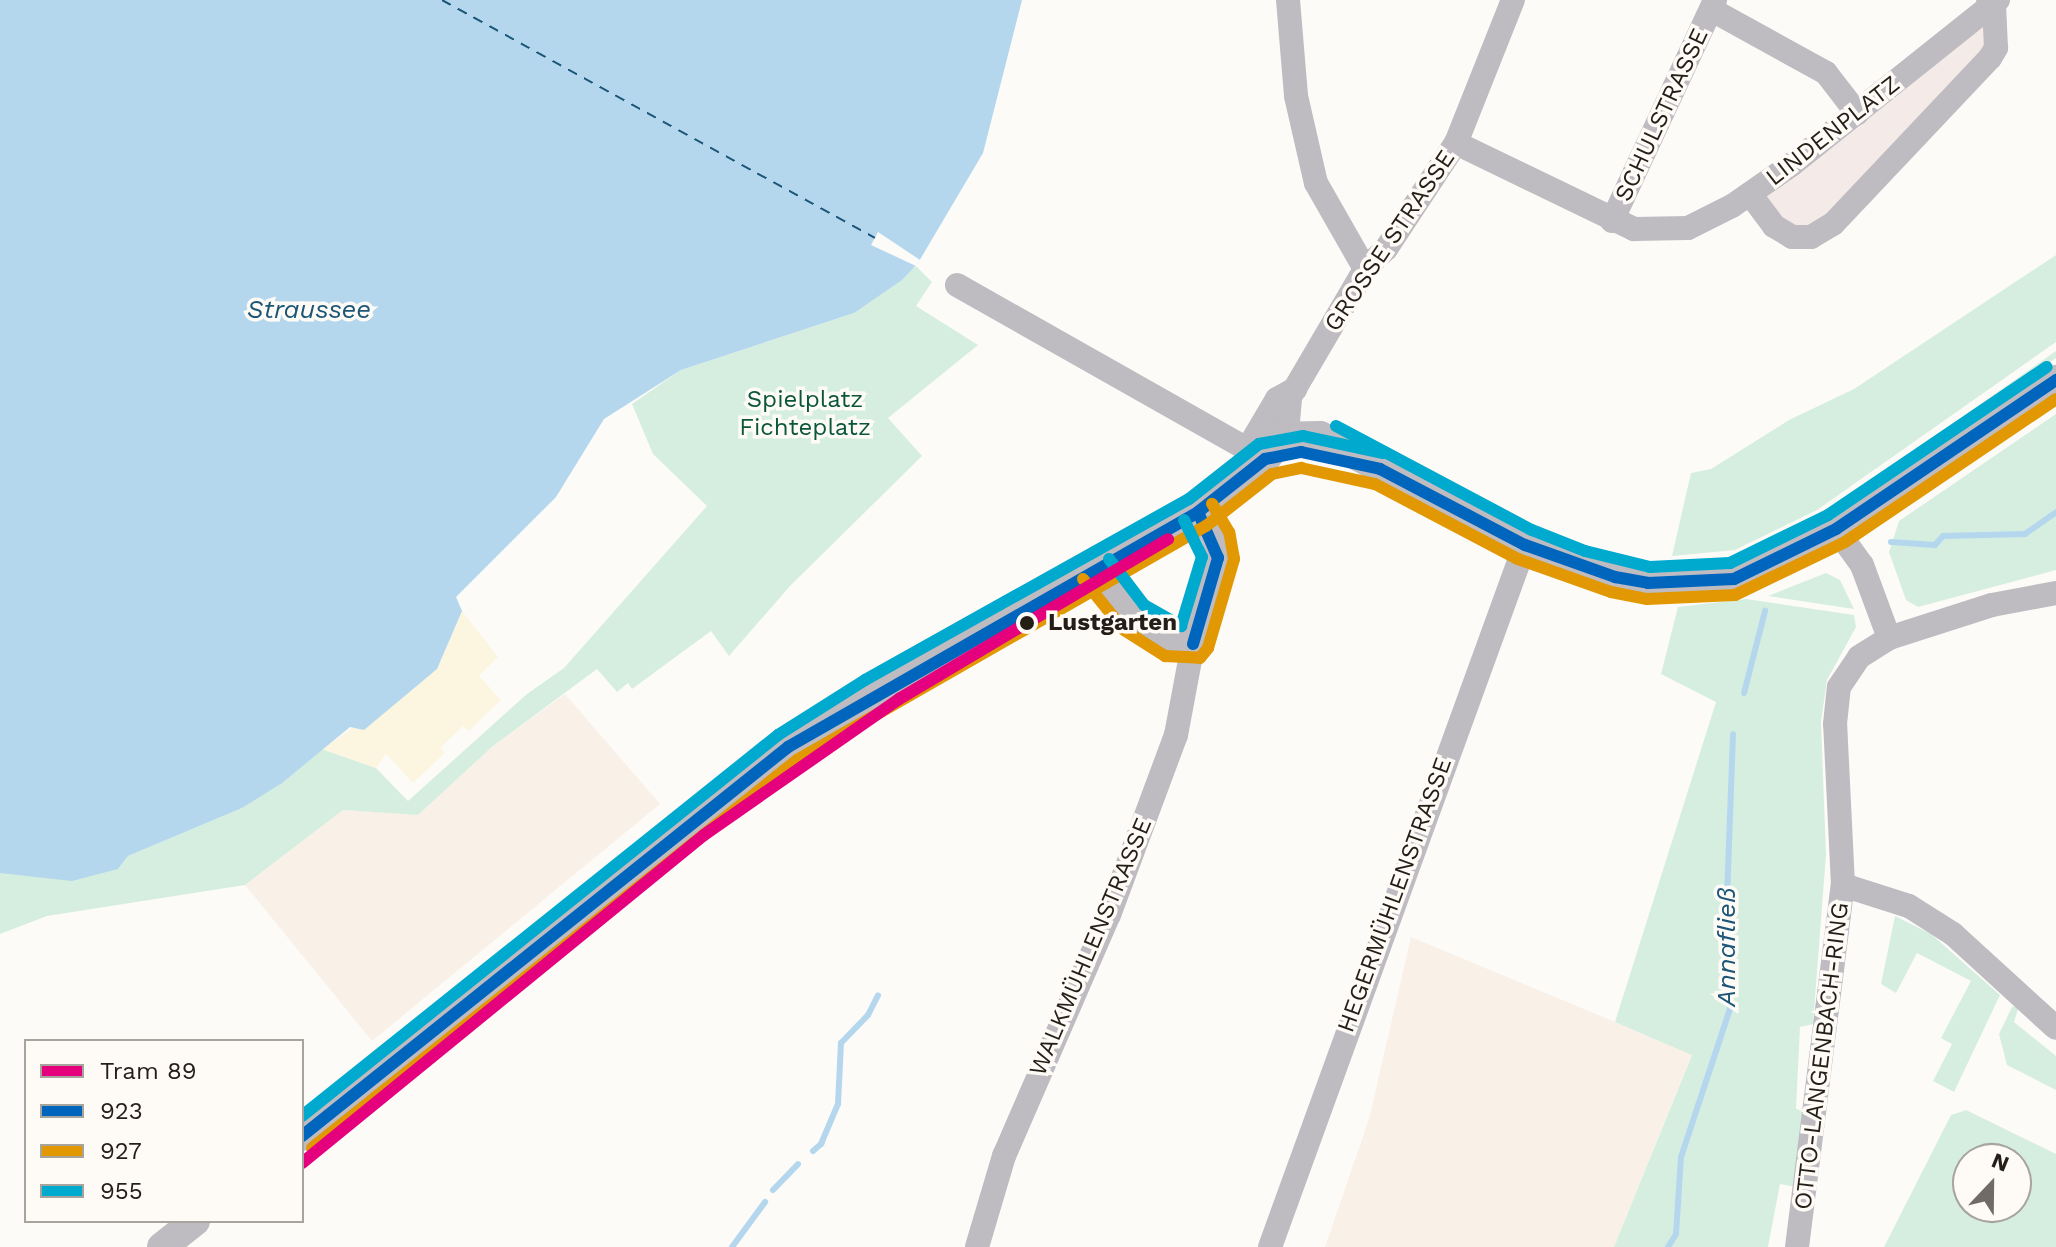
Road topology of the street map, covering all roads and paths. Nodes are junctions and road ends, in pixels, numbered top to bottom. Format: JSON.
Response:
{"nodes":[{"id":1,"x":1288,"y":0,"type":"edge"},
{"id":2,"x":1513,"y":0,"type":"edge"},
{"id":3,"x":1993,"y":1,"type":"edge"},
{"id":4,"x":1713,"y":5,"type":"edge"},
{"id":5,"x":1857,"y":113,"type":"junction"},
{"id":6,"x":1456,"y":143,"type":"junction"},
{"id":7,"x":1750,"y":194,"type":"junction"},
{"id":8,"x":1612,"y":221,"type":"junction"},
{"id":9,"x":1365,"y":269,"type":"junction"},
{"id":10,"x":957,"y":285,"type":"dead end"},
{"id":11,"x":2056,"y":380,"type":"edge"},
{"id":12,"x":1295,"y":389,"type":"junction"},
{"id":13,"x":1287,"y":433,"type":"junction"},
{"id":14,"x":1257,"y":454,"type":"junction"},
{"id":15,"x":1380,"y":469,"type":"junction"},
{"id":16,"x":1204,"y":507,"type":"junction"},
{"id":17,"x":1836,"y":529,"type":"junction"},
{"id":18,"x":1525,"y":545,"type":"junction"},
{"id":19,"x":1096,"y":569,"type":"junction"},
{"id":20,"x":2056,"y":593,"type":"edge"},
{"id":21,"x":1889,"y":638,"type":"junction"},
{"id":22,"x":1193,"y":644,"type":"junction"},
{"id":23,"x":1843,"y":885,"type":"junction"},
{"id":24,"x":2056,"y":1028,"type":"edge"},
{"id":25,"x":304,"y":1134,"type":"edge"},
{"id":26,"x":192,"y":1223,"type":"edge"},
{"id":27,"x":162,"y":1247,"type":"edge"},
{"id":28,"x":977,"y":1247,"type":"edge"},
{"id":29,"x":1270,"y":1247,"type":"edge"},
{"id":30,"x":1797,"y":1247,"type":"edge"}],
"edges":[{"from":1,"to":9,"type":"street"},
{"from":2,"to":6,"type":"street","name":"GROSSE STRASSE"},
{"from":3,"to":5,"type":"street","name":"LINDENPLATZ"},
{"from":3,"to":7,"type":"street","name":"LINDENPLATZ"},
{"from":4,"to":5,"type":"street","name":"SCHULSTRASSE"},
{"from":4,"to":8,"type":"street","name":"SCHULSTRASSE"},
{"from":5,"to":7,"type":"street","name":"LINDENPLATZ"},
{"from":6,"to":8,"type":"street"},
{"from":6,"to":9,"type":"street","name":"GROSSE STRASSE"},
{"from":7,"to":8,"type":"street"},
{"from":9,"to":12,"type":"street","name":"GROSSE STRASSE"},
{"from":10,"to":14,"type":"street"},
{"from":11,"to":17,"type":"street"},
{"from":12,"to":13,"type":"street","name":"GROSSE STRASSE"},
{"from":12,"to":14,"type":"street","name":"GROSSE STRASSE"},
{"from":13,"to":14,"type":"street"},
{"from":13,"to":15,"type":"street"},
{"from":14,"to":15,"type":"street"},
{"from":14,"to":16,"type":"street"},
{"from":15,"to":18,"type":"street"},
{"from":16,"to":19,"type":"street"},
{"from":16,"to":22,"type":"street","name":"WALKMÜHLENSTRASSE"},
{"from":17,"to":18,"type":"street"},
{"from":17,"to":21,"type":"street"},
{"from":18,"to":29,"type":"street","name":"HEGERMÜHLENSTRASSE"},
{"from":19,"to":22,"type":"street"},
{"from":19,"to":25,"type":"street"},
{"from":20,"to":21,"type":"street"},
{"from":21,"to":23,"type":"street"},
{"from":22,"to":28,"type":"street","name":"WALKMÜHLENSTRASSE"},
{"from":23,"to":24,"type":"street","name":"OTTO-LANGENBACH-RING"},
{"from":23,"to":30,"type":"street","name":"OTTO-LANGENBACH-RING"},
{"from":26,"to":27,"type":"street"}]}
